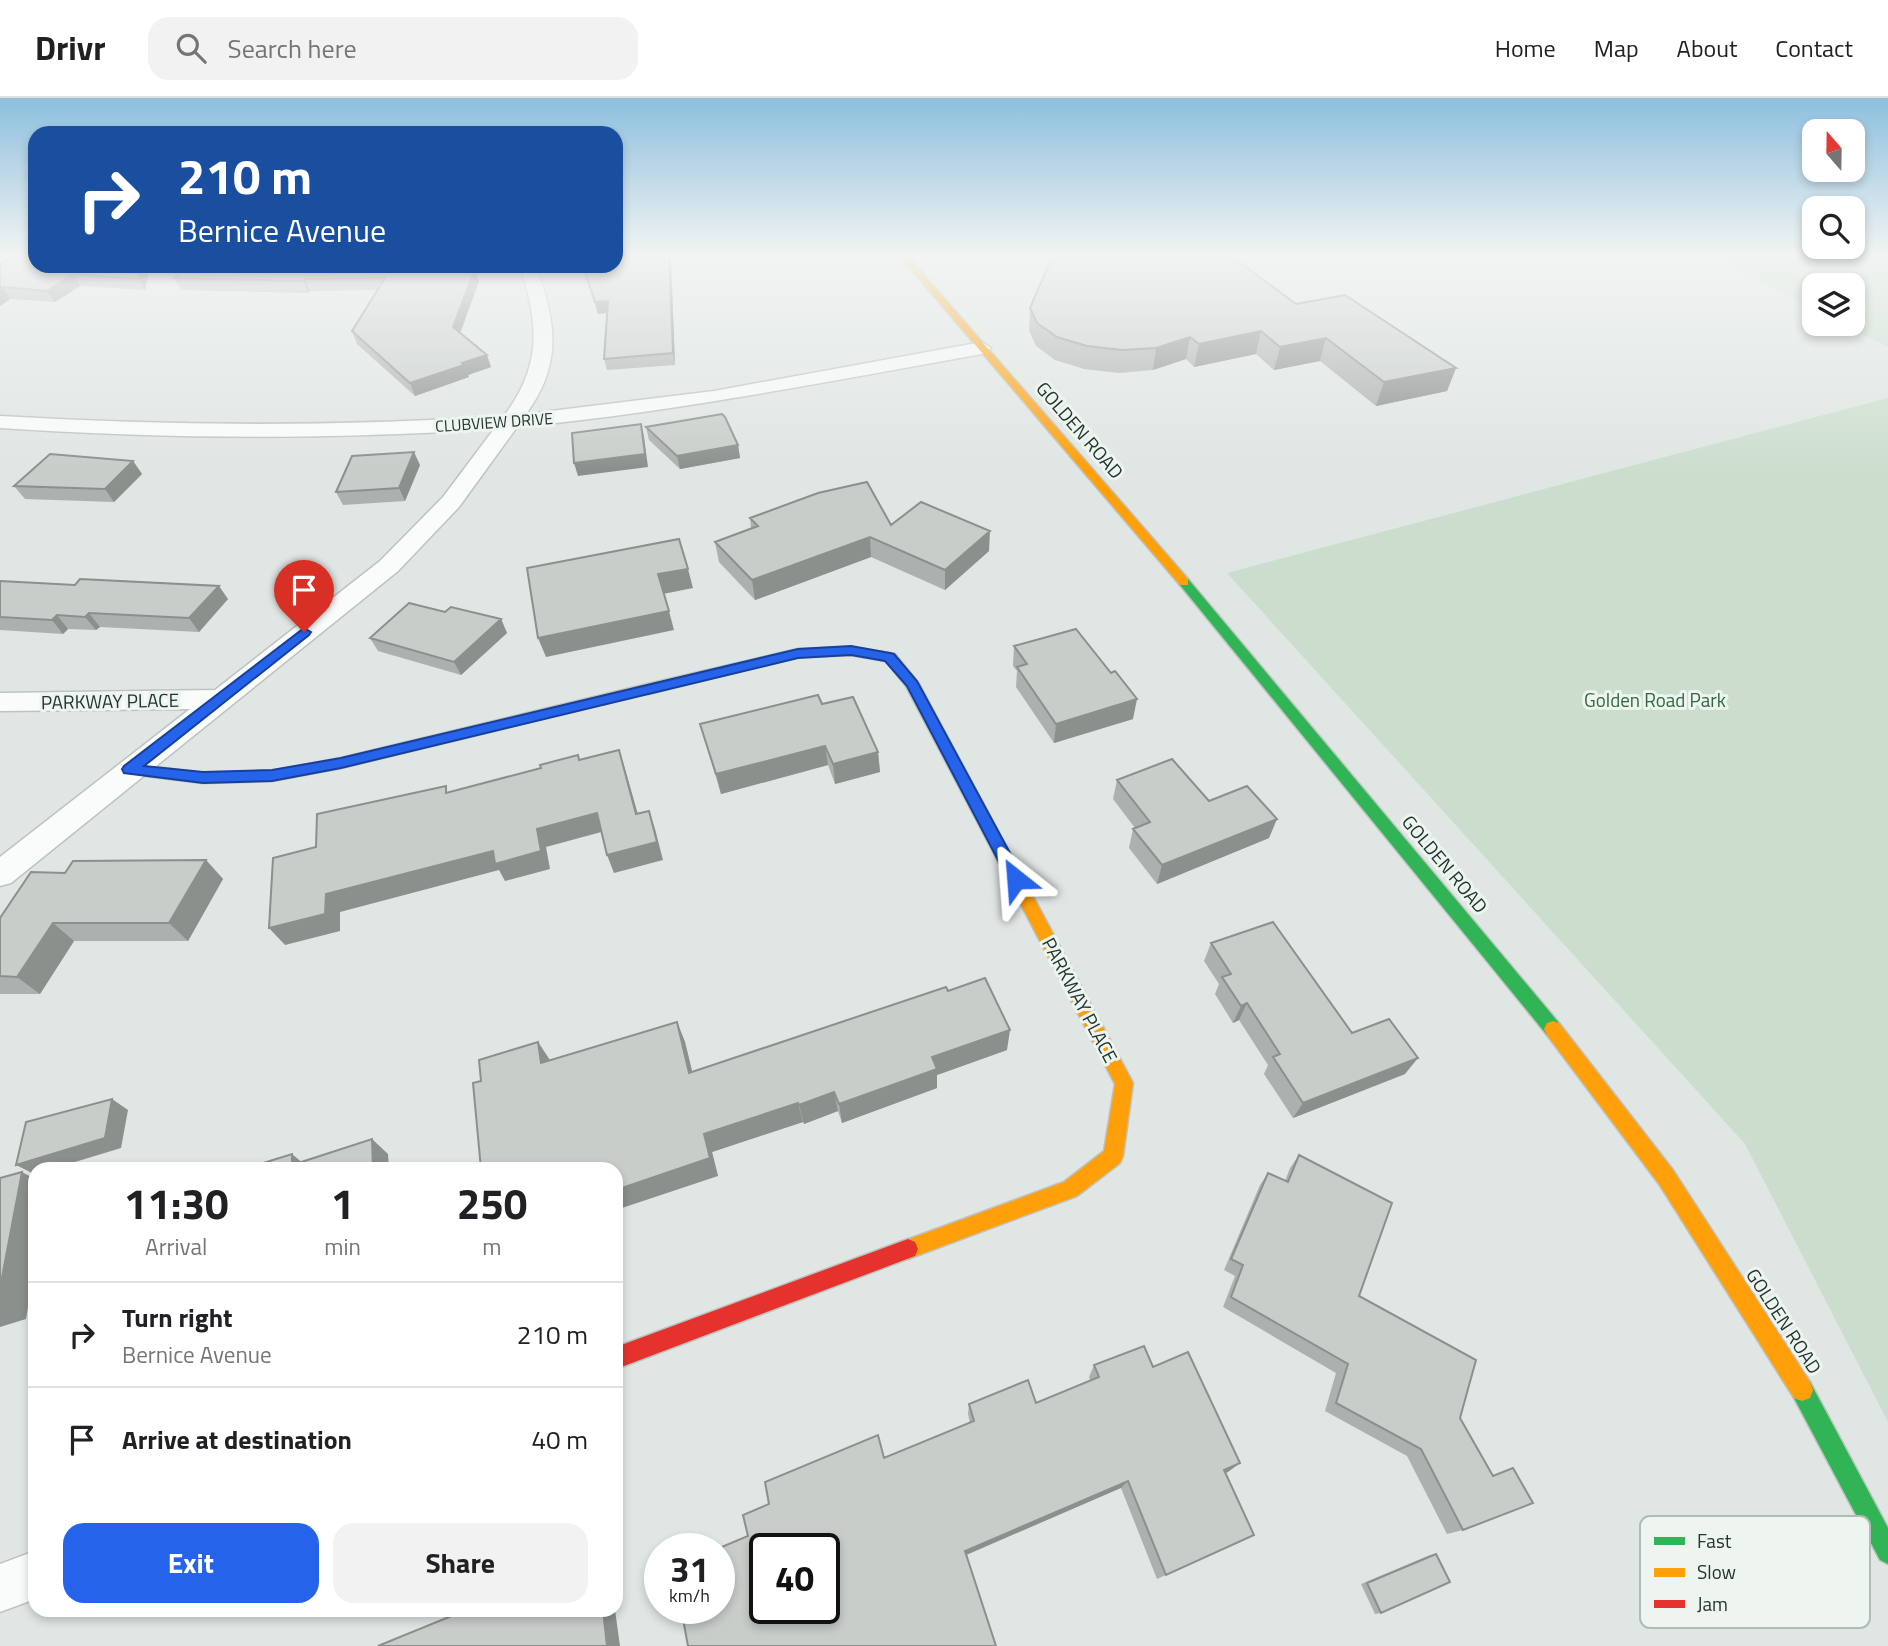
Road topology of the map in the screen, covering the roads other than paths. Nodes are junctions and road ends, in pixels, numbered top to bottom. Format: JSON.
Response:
{"nodes":[{"id":1,"x":544,"y":325,"type":"edge"},
{"id":2,"x":963,"y":325,"type":"edge"},
{"id":3,"x":982,"y":348,"type":"junction"},
{"id":4,"x":0,"y":422,"type":"edge"},
{"id":5,"x":509,"y":422,"type":"junction"},
{"id":6,"x":220,"y":699,"type":"junction"},
{"id":7,"x":0,"y":702,"type":"edge"},
{"id":8,"x":129,"y":769,"type":"junction"},
{"id":9,"x":0,"y":874,"type":"edge"},
{"id":10,"x":623,"y":1355,"type":"edge"},
{"id":11,"x":1869,"y":1516,"type":"edge"},
{"id":12,"x":1870,"y":1518,"type":"edge"},
{"id":13,"x":1888,"y":1552,"type":"edge"},
{"id":14,"x":28,"y":1578,"type":"edge"},
{"id":15,"x":0,"y":1588,"type":"edge"}],
"edges":[{"from":1,"to":5,"type":"street"},
{"from":2,"to":3,"type":"street","name":"GOLDEN ROAD"},
{"from":3,"to":5,"type":"street","name":"CLUBVIEW DRIVE"},
{"from":3,"to":11,"type":"street","name":"GOLDEN ROAD"},
{"from":4,"to":5,"type":"street","name":"CLUBVIEW DRIVE"},
{"from":5,"to":6,"type":"street"},
{"from":6,"to":7,"type":"street","name":"PARKWAY PLACE"},
{"from":6,"to":8,"type":"street"},
{"from":8,"to":9,"type":"street"},
{"from":8,"to":10,"type":"street","name":"PARKWAY PLACE"},
{"from":12,"to":13,"type":"street","name":"GOLDEN ROAD"},
{"from":14,"to":15,"type":"street"}]}
